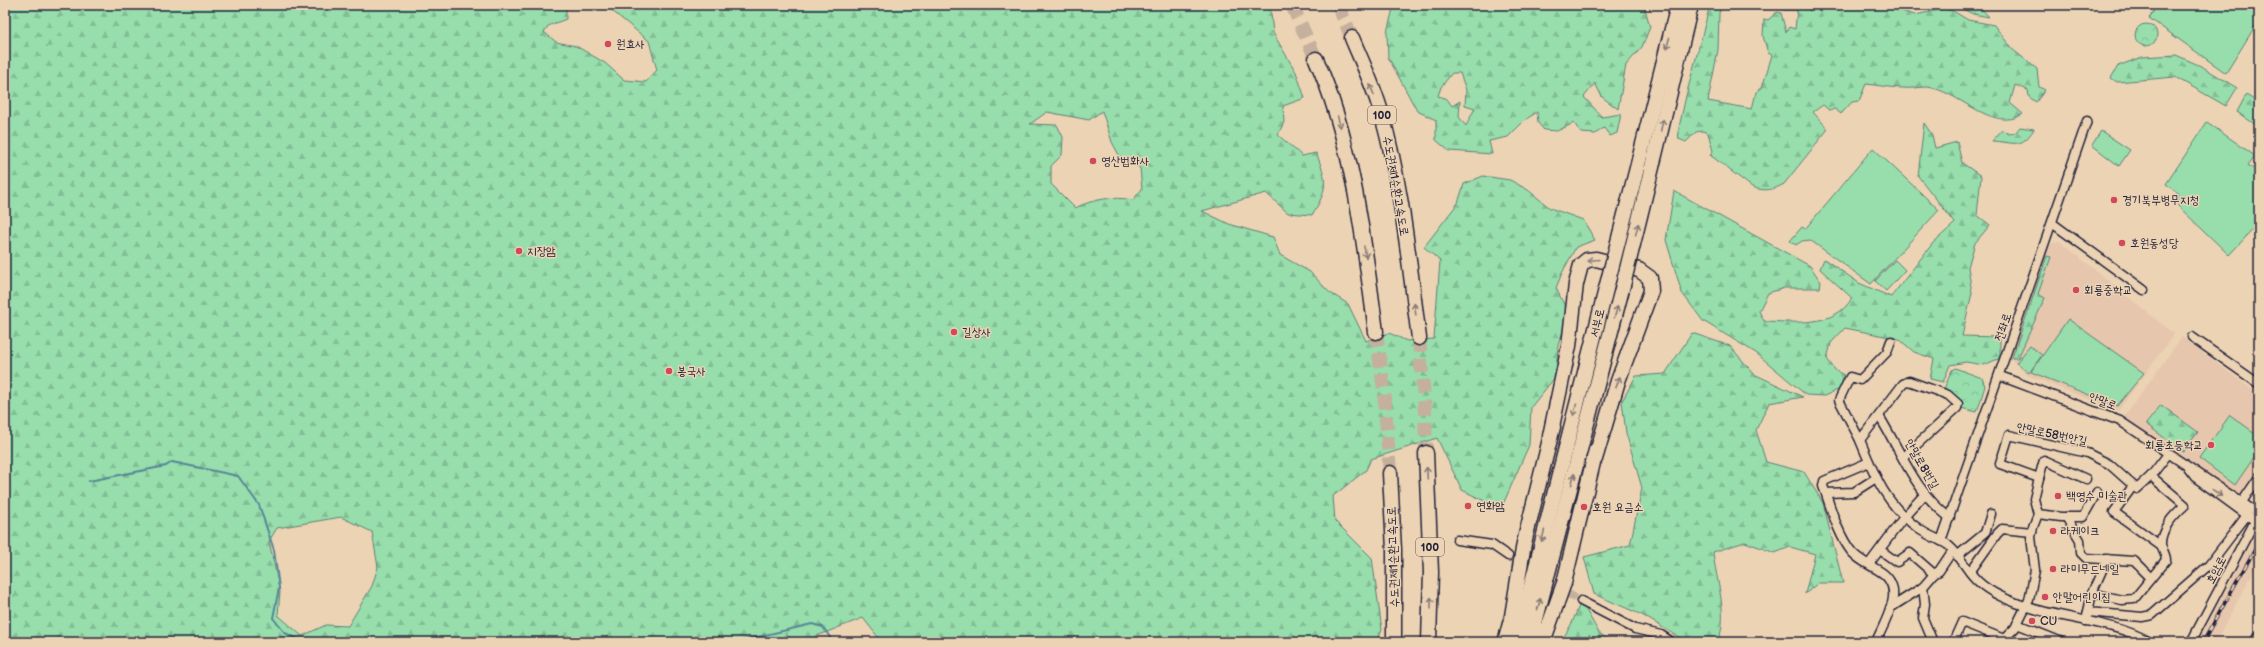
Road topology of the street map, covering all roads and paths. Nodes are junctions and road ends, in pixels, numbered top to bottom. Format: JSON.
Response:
{"nodes":[{"id":1,"x":1678,"y":5,"type":"edge"},
{"id":2,"x":1691,"y":5,"type":"edge"},
{"id":3,"x":1352,"y":38,"type":"tunnel mouth"},
{"id":4,"x":1316,"y":59,"type":"tunnel mouth"},
{"id":5,"x":2087,"y":121,"type":"dead end"},
{"id":6,"x":2052,"y":223,"type":"junction"},
{"id":7,"x":2144,"y":290,"type":"dead end"},
{"id":8,"x":1597,"y":323,"type":"junction"},
{"id":9,"x":1376,"y":332,"type":"tunnel mouth"},
{"id":10,"x":1609,"y":335,"type":"junction"},
{"id":11,"x":2192,"y":337,"type":"dead end"},
{"id":12,"x":1419,"y":338,"type":"tunnel mouth"},
{"id":13,"x":1891,"y":342,"type":"dead end"},
{"id":14,"x":2000,"y":376,"type":"junction"},
{"id":15,"x":2259,"y":384,"type":"edge"},
{"id":16,"x":1879,"y":416,"type":"junction"},
{"id":17,"x":1550,"y":436,"type":"junction"},
{"id":18,"x":1860,"y":440,"type":"junction"},
{"id":19,"x":1426,"y":453,"type":"tunnel mouth"},
{"id":20,"x":2168,"y":454,"type":"junction"},
{"id":21,"x":1903,"y":457,"type":"junction"},
{"id":22,"x":1595,"y":459,"type":"junction"},
{"id":23,"x":1869,"y":462,"type":"junction"},
{"id":24,"x":2188,"y":468,"type":"junction"},
{"id":25,"x":1390,"y":473,"type":"tunnel mouth"},
{"id":26,"x":2151,"y":476,"type":"junction"},
{"id":27,"x":2259,"y":477,"type":"edge"},
{"id":28,"x":1876,"y":478,"type":"junction"},
{"id":29,"x":2039,"y":478,"type":"junction"},
{"id":30,"x":2086,"y":479,"type":"dead end"},
{"id":31,"x":2133,"y":486,"type":"junction"},
{"id":32,"x":2097,"y":492,"type":"dead end"},
{"id":33,"x":1826,"y":493,"type":"junction"},
{"id":34,"x":1924,"y":495,"type":"junction"},
{"id":35,"x":2242,"y":502,"type":"junction"},
{"id":36,"x":1991,"y":514,"type":"dead end"},
{"id":37,"x":2038,"y":514,"type":"junction"},
{"id":38,"x":2247,"y":515,"type":"junction"},
{"id":39,"x":2258,"y":516,"type":"edge"},
{"id":40,"x":1904,"y":517,"type":"junction"},
{"id":41,"x":2066,"y":517,"type":"junction"},
{"id":42,"x":1950,"y":518,"type":"junction"},
{"id":43,"x":2032,"y":532,"type":"junction"},
{"id":44,"x":1457,"y":540,"type":"dead end"},
{"id":45,"x":1941,"y":541,"type":"junction"},
{"id":46,"x":2161,"y":546,"type":"junction"},
{"id":47,"x":1880,"y":550,"type":"junction"},
{"id":48,"x":1955,"y":553,"type":"junction"},
{"id":49,"x":1508,"y":556,"type":"tunnel mouth"},
{"id":50,"x":2107,"y":559,"type":"junction"},
{"id":51,"x":1869,"y":564,"type":"junction"},
{"id":52,"x":1970,"y":572,"type":"junction"},
{"id":53,"x":1934,"y":574,"type":"junction"},
{"id":54,"x":2151,"y":578,"type":"junction"},
{"id":55,"x":1923,"y":587,"type":"junction"},
{"id":56,"x":2092,"y":592,"type":"junction"},
{"id":57,"x":1581,"y":601,"type":"tunnel mouth"},
{"id":58,"x":2027,"y":607,"type":"junction"},
{"id":59,"x":1890,"y":608,"type":"junction"},
{"id":60,"x":2088,"y":612,"type":"junction"},
{"id":61,"x":2086,"y":621,"type":"junction"},
{"id":62,"x":2017,"y":624,"type":"junction"},
{"id":63,"x":2259,"y":637,"type":"edge"},
{"id":64,"x":2002,"y":640,"type":"edge"},
{"id":65,"x":1394,"y":642,"type":"edge"},
{"id":66,"x":1429,"y":642,"type":"edge"},
{"id":67,"x":1505,"y":642,"type":"edge"},
{"id":68,"x":1517,"y":642,"type":"edge"},
{"id":69,"x":1530,"y":642,"type":"edge"},
{"id":70,"x":1543,"y":642,"type":"edge"},
{"id":71,"x":1672,"y":642,"type":"edge"},
{"id":72,"x":1876,"y":642,"type":"edge"},
{"id":73,"x":1933,"y":642,"type":"edge"},
{"id":74,"x":1953,"y":642,"type":"edge"},
{"id":75,"x":2062,"y":642,"type":"edge"},
{"id":76,"x":2150,"y":642,"type":"edge"},
{"id":77,"x":2191,"y":642,"type":"edge"},
{"id":78,"x":2256,"y":642,"type":"edge"}],
"edges":[{"from":1,"to":8,"type":"highway","name":"서부로","one_way":true,"bridge":true},
{"from":10,"to":2,"type":"highway","name":"서부로","one_way":true,"bridge":true},
{"from":12,"to":3,"type":"highway","name":"수도권제1순환고속도로","number":"100","one_way":true},
{"from":4,"to":9,"type":"highway","one_way":true},
{"from":5,"to":6,"type":"street","name":"전좌로"},
{"from":6,"to":7,"type":"street"},
{"from":6,"to":14,"type":"street","name":"전좌로"},
{"from":8,"to":17,"type":"highway"},
{"from":8,"to":68,"type":"highway","name":"서부로","one_way":true},
{"from":10,"to":22,"type":"highway"},
{"from":69,"to":10,"type":"highway","name":"서부로","one_way":true},
{"from":11,"to":15,"type":"street"},
{"from":13,"to":18,"type":"street"},
{"from":14,"to":20,"type":"street","name":"안말로"},
{"from":14,"to":42,"type":"street","name":"전좌로"},
{"from":16,"to":18,"type":"street"},
{"from":16,"to":21,"type":"street","name":"안말로8번길"},
{"from":16,"to":21,"type":"street"},
{"from":22,"to":17,"type":"highway","one_way":true},
{"from":17,"to":67,"type":"highway"},
{"from":18,"to":23,"type":"street"},
{"from":66,"to":19,"type":"highway","number":"100","one_way":true},
{"from":20,"to":24,"type":"street","name":"안말로"},
{"from":20,"to":26,"type":"street"},
{"from":21,"to":34,"type":"street","name":"안말로8번길"},
{"from":22,"to":70,"type":"highway"},
{"from":23,"to":28,"type":"street"},
{"from":23,"to":33,"type":"street"},
{"from":24,"to":35,"type":"street","name":"안말로"},
{"from":24,"to":38,"type":"street","name":"안말로","one_way":true},
{"from":25,"to":65,"type":"highway","name":"수도권제1순환고속도로"},
{"from":26,"to":31,"type":"street"},
{"from":26,"to":46,"type":"street"},
{"from":27,"to":35,"type":"street"},
{"from":28,"to":33,"type":"street"},
{"from":28,"to":40,"type":"street"},
{"from":29,"to":30,"type":"street"},
{"from":29,"to":31,"type":"street","name":"안말로58번안길"},
{"from":29,"to":37,"type":"street"},
{"from":31,"to":46,"type":"street"},
{"from":32,"to":41,"type":"street"},
{"from":33,"to":51,"type":"street"},
{"from":34,"to":40,"type":"street"},
{"from":34,"to":42,"type":"street","name":"안말로8번길"},
{"from":35,"to":39,"type":"street","name":"안말로"},
{"from":36,"to":48,"type":"street"},
{"from":37,"to":41,"type":"street"},
{"from":37,"to":43,"type":"street"},
{"from":38,"to":39,"type":"street","name":"안말로"},
{"from":38,"to":60,"type":"street"},
{"from":39,"to":77,"type":"street","name":"호암로"},
{"from":40,"to":45,"type":"street"},
{"from":40,"to":47,"type":"street"},
{"from":41,"to":50,"type":"street"},
{"from":42,"to":45,"type":"street","name":"전좌로"},
{"from":43,"to":52,"type":"street"},
{"from":43,"to":58,"type":"street"},
{"from":44,"to":49,"type":"street"},
{"from":45,"to":48,"type":"street"},
{"from":46,"to":54,"type":"street"},
{"from":47,"to":51,"type":"street"},
{"from":47,"to":53,"type":"street"},
{"from":48,"to":52,"type":"street"},
{"from":48,"to":53,"type":"street"},
{"from":50,"to":54,"type":"street"},
{"from":50,"to":56,"type":"street"},
{"from":51,"to":59,"type":"street"},
{"from":52,"to":58,"type":"street"},
{"from":53,"to":55,"type":"street"},
{"from":54,"to":56,"type":"street"},
{"from":55,"to":59,"type":"street"},
{"from":55,"to":73,"type":"street"},
{"from":56,"to":60,"type":"street"},
{"from":57,"to":71,"type":"street"},
{"from":58,"to":61,"type":"street"},
{"from":58,"to":62,"type":"street"},
{"from":59,"to":72,"type":"street"},
{"from":60,"to":61,"type":"street"},
{"from":61,"to":76,"type":"street"},
{"from":62,"to":64,"type":"street"},
{"from":62,"to":75,"type":"street"},
{"from":63,"to":78,"type":"main road"},
{"from":64,"to":74,"type":"street"}]}
